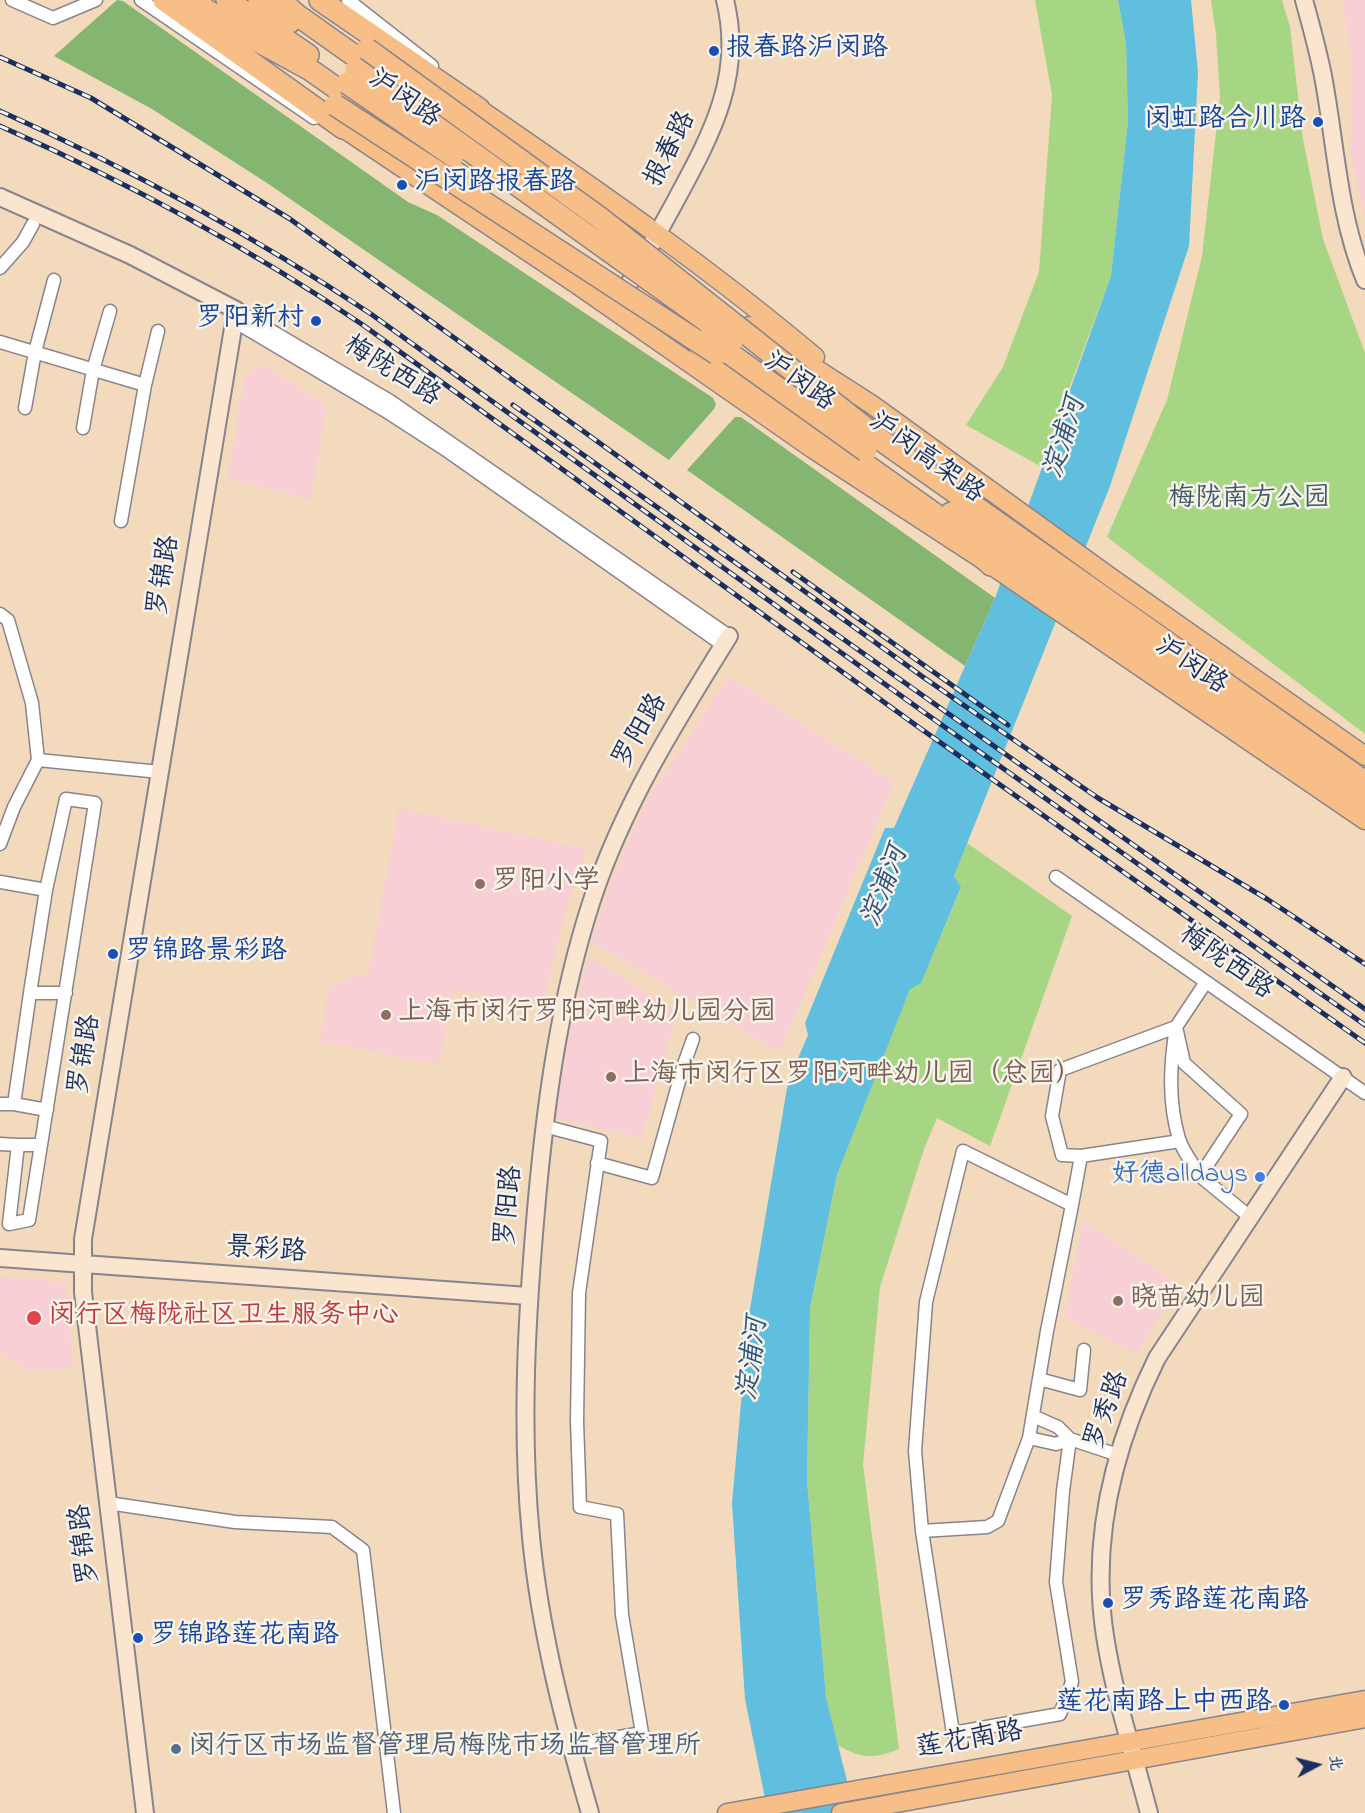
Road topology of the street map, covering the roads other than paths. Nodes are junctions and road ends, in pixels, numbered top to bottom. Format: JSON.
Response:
{"nodes":[{"id":1,"x":12,"y":0,"type":"edge"},
{"id":2,"x":96,"y":0,"type":"edge"},
{"id":3,"x":141,"y":0,"type":"edge"},
{"id":4,"x":164,"y":0,"type":"edge"},
{"id":5,"x":192,"y":0,"type":"edge"},
{"id":6,"x":225,"y":0,"type":"edge"},
{"id":7,"x":259,"y":0,"type":"edge"},
{"id":8,"x":271,"y":0,"type":"edge"},
{"id":9,"x":320,"y":0,"type":"edge"},
{"id":10,"x":348,"y":0,"type":"edge"},
{"id":11,"x":725,"y":0,"type":"edge"},
{"id":12,"x":1305,"y":0,"type":"edge"},
{"id":13,"x":288,"y":14,"type":"edge"},
{"id":14,"x":228,"y":34,"type":"junction"},
{"id":15,"x":305,"y":76,"type":"junction"},
{"id":16,"x":479,"y":110,"type":"junction"},
{"id":17,"x":343,"y":128,"type":"junction"},
{"id":18,"x":0,"y":197,"type":"edge"},
{"id":19,"x":0,"y":209,"type":"edge"},
{"id":20,"x":33,"y":224,"type":"junction"},
{"id":21,"x":658,"y":234,"type":"junction"},
{"id":22,"x":645,"y":259,"type":"junction"},
{"id":23,"x":0,"y":268,"type":"edge"},
{"id":24,"x":1365,"y":279,"type":"edge"},
{"id":25,"x":54,"y":280,"type":"dead end"},
{"id":26,"x":625,"y":290,"type":"junction"},
{"id":27,"x":110,"y":310,"type":"dead end"},
{"id":28,"x":614,"y":310,"type":"junction"},
{"id":29,"x":235,"y":315,"type":"junction"},
{"id":30,"x":158,"y":331,"type":"dead end"},
{"id":31,"x":0,"y":342,"type":"edge"},
{"id":32,"x":34,"y":352,"type":"junction"},
{"id":33,"x":93,"y":370,"type":"junction"},
{"id":34,"x":145,"y":385,"type":"junction"},
{"id":35,"x":871,"y":404,"type":"junction"},
{"id":36,"x":25,"y":408,"type":"dead end"},
{"id":37,"x":82,"y":428,"type":"dead end"},
{"id":38,"x":872,"y":444,"type":"junction"},
{"id":39,"x":121,"y":521,"type":"dead end"},
{"id":40,"x":991,"y":565,"type":"junction"},
{"id":41,"x":0,"y":614,"type":"edge"},
{"id":42,"x":726,"y":640,"type":"joint"},
{"id":43,"x":1365,"y":756,"type":"edge"},
{"id":44,"x":38,"y":759,"type":"junction"},
{"id":45,"x":160,"y":772,"type":"junction"},
{"id":46,"x":1365,"y":782,"type":"edge"},
{"id":47,"x":1365,"y":804,"type":"edge"},
{"id":48,"x":1365,"y":820,"type":"edge"},
{"id":49,"x":0,"y":844,"type":"edge"},
{"id":50,"x":1056,"y":877,"type":"dead end"},
{"id":51,"x":0,"y":882,"type":"edge"},
{"id":52,"x":46,"y":890,"type":"junction"},
{"id":53,"x":1206,"y":982,"type":"junction"},
{"id":54,"x":30,"y":993,"type":"junction"},
{"id":55,"x":66,"y":993,"type":"junction"},
{"id":56,"x":1176,"y":1027,"type":"junction"},
{"id":57,"x":693,"y":1039,"type":"dead end"},
{"id":58,"x":1343,"y":1077,"type":"junction"},
{"id":59,"x":1365,"y":1087,"type":"edge"},
{"id":60,"x":1365,"y":1093,"type":"edge"},
{"id":61,"x":0,"y":1104,"type":"edge"},
{"id":62,"x":14,"y":1104,"type":"junction"},
{"id":63,"x":47,"y":1110,"type":"junction"},
{"id":64,"x":544,"y":1126,"type":"junction"},
{"id":65,"x":1180,"y":1141,"type":"junction"},
{"id":66,"x":0,"y":1144,"type":"edge"},
{"id":67,"x":18,"y":1145,"type":"junction"},
{"id":68,"x":41,"y":1145,"type":"junction"},
{"id":69,"x":1081,"y":1155,"type":"junction"},
{"id":70,"x":597,"y":1162,"type":"junction"},
{"id":71,"x":1200,"y":1176,"type":"junction"},
{"id":72,"x":1072,"y":1205,"type":"junction"},
{"id":73,"x":1250,"y":1217,"type":"junction"},
{"id":74,"x":0,"y":1258,"type":"edge"},
{"id":75,"x":81,"y":1264,"type":"junction"},
{"id":76,"x":528,"y":1296,"type":"junction"},
{"id":77,"x":1084,"y":1350,"type":"dead end"},
{"id":78,"x":1039,"y":1379,"type":"junction"},
{"id":79,"x":1033,"y":1416,"type":"junction"},
{"id":80,"x":1029,"y":1438,"type":"junction"},
{"id":81,"x":1070,"y":1439,"type":"junction"},
{"id":82,"x":1118,"y":1455,"type":"junction"},
{"id":83,"x":108,"y":1503,"type":"junction"},
{"id":84,"x":922,"y":1531,"type":"junction"},
{"id":85,"x":1365,"y":1701,"type":"edge"},
{"id":86,"x":1365,"y":1718,"type":"edge"},
{"id":87,"x":1131,"y":1742,"type":"junction"},
{"id":88,"x":585,"y":1743,"type":"dead end"},
{"id":89,"x":1135,"y":1760,"type":"junction"},
{"id":90,"x":145,"y":1813,"type":"edge"},
{"id":91,"x":394,"y":1813,"type":"edge"},
{"id":92,"x":590,"y":1813,"type":"edge"},
{"id":93,"x":727,"y":1813,"type":"edge"},
{"id":94,"x":841,"y":1813,"type":"edge"},
{"id":95,"x":1149,"y":1813,"type":"edge"}],
"edges":[{"from":1,"to":2,"type":"street"},
{"from":3,"to":17,"type":"street"},
{"from":4,"to":14,"type":"highway"},
{"from":5,"to":14,"type":"highway"},
{"from":6,"to":13,"type":"highway"},
{"from":6,"to":15,"type":"highway"},
{"from":7,"to":13,"type":"highway"},
{"from":8,"to":13,"type":"highway"},
{"from":9,"to":16,"type":"highway"},
{"from":10,"to":16,"type":"street"},
{"from":11,"to":21,"type":"street","name":"报春路"},
{"from":12,"to":24,"type":"street"},
{"from":13,"to":22,"type":"highway","name":"沪闵路"},
{"from":13,"to":38,"type":"highway","name":"沪闵高架路","bridge":true},
{"from":13,"to":38,"type":"highway","bridge":true},
{"from":14,"to":15,"type":"highway"},
{"from":14,"to":17,"type":"highway"},
{"from":15,"to":26,"type":"highway","name":"沪闵路"},
{"from":15,"to":38,"type":"highway","bridge":true},
{"from":16,"to":21,"type":"main road"},
{"from":17,"to":28,"type":"main road"},
{"from":18,"to":29,"type":"street","name":"梅陇西路"},
{"from":19,"to":20,"type":"street","name":"梅陇西路"},
{"from":20,"to":23,"type":"street"},
{"from":20,"to":29,"type":"street","name":"梅陇西路"},
{"from":21,"to":22,"type":"street","name":"报春路"},
{"from":21,"to":35,"type":"main road"},
{"from":22,"to":26,"type":"street","name":"报春路"},
{"from":22,"to":35,"type":"main road","name":"沪闵路"},
{"from":25,"to":32,"type":"street"},
{"from":26,"to":28,"type":"street","name":"报春路"},
{"from":26,"to":40,"type":"highway","name":"沪闵路"},
{"from":27,"to":33,"type":"street"},
{"from":28,"to":40,"type":"main road"},
{"from":29,"to":42,"type":"street","name":"梅陇西路"},
{"from":29,"to":45,"type":"street","name":"罗锦路"},
{"from":30,"to":34,"type":"street"},
{"from":31,"to":32,"type":"street"},
{"from":32,"to":33,"type":"street"},
{"from":32,"to":36,"type":"street"},
{"from":33,"to":34,"type":"street"},
{"from":33,"to":37,"type":"street"},
{"from":34,"to":39,"type":"street"},
{"from":35,"to":43,"type":"main road","name":"沪闵路"},
{"from":38,"to":46,"type":"highway","name":"沪闵高架路"},
{"from":38,"to":47,"type":"highway","name":"沪闵高架路"},
{"from":40,"to":48,"type":"main road","name":"沪闵路"},
{"from":41,"to":44,"type":"street"},
{"from":42,"to":64,"type":"street","name":"罗阳路"},
{"from":44,"to":45,"type":"street"},
{"from":44,"to":49,"type":"street"},
{"from":45,"to":75,"type":"street","name":"罗锦路"},
{"from":50,"to":53,"type":"street","name":"梅陇西路"},
{"from":51,"to":52,"type":"street"},
{"from":52,"to":54,"type":"street"},
{"from":52,"to":55,"type":"street"},
{"from":53,"to":56,"type":"street"},
{"from":53,"to":58,"type":"street","name":"梅陇西路"},
{"from":54,"to":55,"type":"street"},
{"from":54,"to":62,"type":"street"},
{"from":55,"to":63,"type":"street"},
{"from":56,"to":65,"type":"street"},
{"from":56,"to":69,"type":"street"},
{"from":56,"to":71,"type":"street"},
{"from":57,"to":70,"type":"street"},
{"from":58,"to":59,"type":"street"},
{"from":58,"to":60,"type":"street","name":"梅陇西路"},
{"from":58,"to":73,"type":"street","name":"罗秀路"},
{"from":61,"to":62,"type":"street"},
{"from":62,"to":63,"type":"street"},
{"from":63,"to":68,"type":"street"},
{"from":64,"to":70,"type":"street"},
{"from":64,"to":76,"type":"street","name":"罗阳路"},
{"from":65,"to":69,"type":"street"},
{"from":65,"to":71,"type":"street"},
{"from":66,"to":67,"type":"street"},
{"from":67,"to":68,"type":"street"},
{"from":67,"to":68,"type":"street"},
{"from":69,"to":72,"type":"street"},
{"from":70,"to":88,"type":"street"},
{"from":71,"to":73,"type":"street"},
{"from":72,"to":78,"type":"street"},
{"from":72,"to":84,"type":"street"},
{"from":73,"to":82,"type":"street","name":"罗秀路"},
{"from":74,"to":75,"type":"street","name":"景彩路"},
{"from":75,"to":76,"type":"street","name":"景彩路"},
{"from":75,"to":83,"type":"street","name":"罗锦路"},
{"from":76,"to":92,"type":"street","name":"罗阳路"},
{"from":77,"to":78,"type":"street"},
{"from":78,"to":79,"type":"street"},
{"from":79,"to":80,"type":"street"},
{"from":79,"to":81,"type":"street"},
{"from":80,"to":81,"type":"street"},
{"from":80,"to":84,"type":"street"},
{"from":81,"to":82,"type":"street"},
{"from":81,"to":84,"type":"street"},
{"from":82,"to":87,"type":"street","name":"罗秀路"},
{"from":83,"to":90,"type":"street","name":"罗锦路"},
{"from":83,"to":91,"type":"street"},
{"from":85,"to":87,"type":"main road","name":"莲花南路"},
{"from":86,"to":89,"type":"main road","name":"莲花南路"},
{"from":87,"to":89,"type":"street","name":"罗秀路"},
{"from":87,"to":93,"type":"main road","name":"莲花南路"},
{"from":89,"to":94,"type":"main road","name":"莲花南路"},
{"from":89,"to":95,"type":"street","name":"罗秀路"}]}
